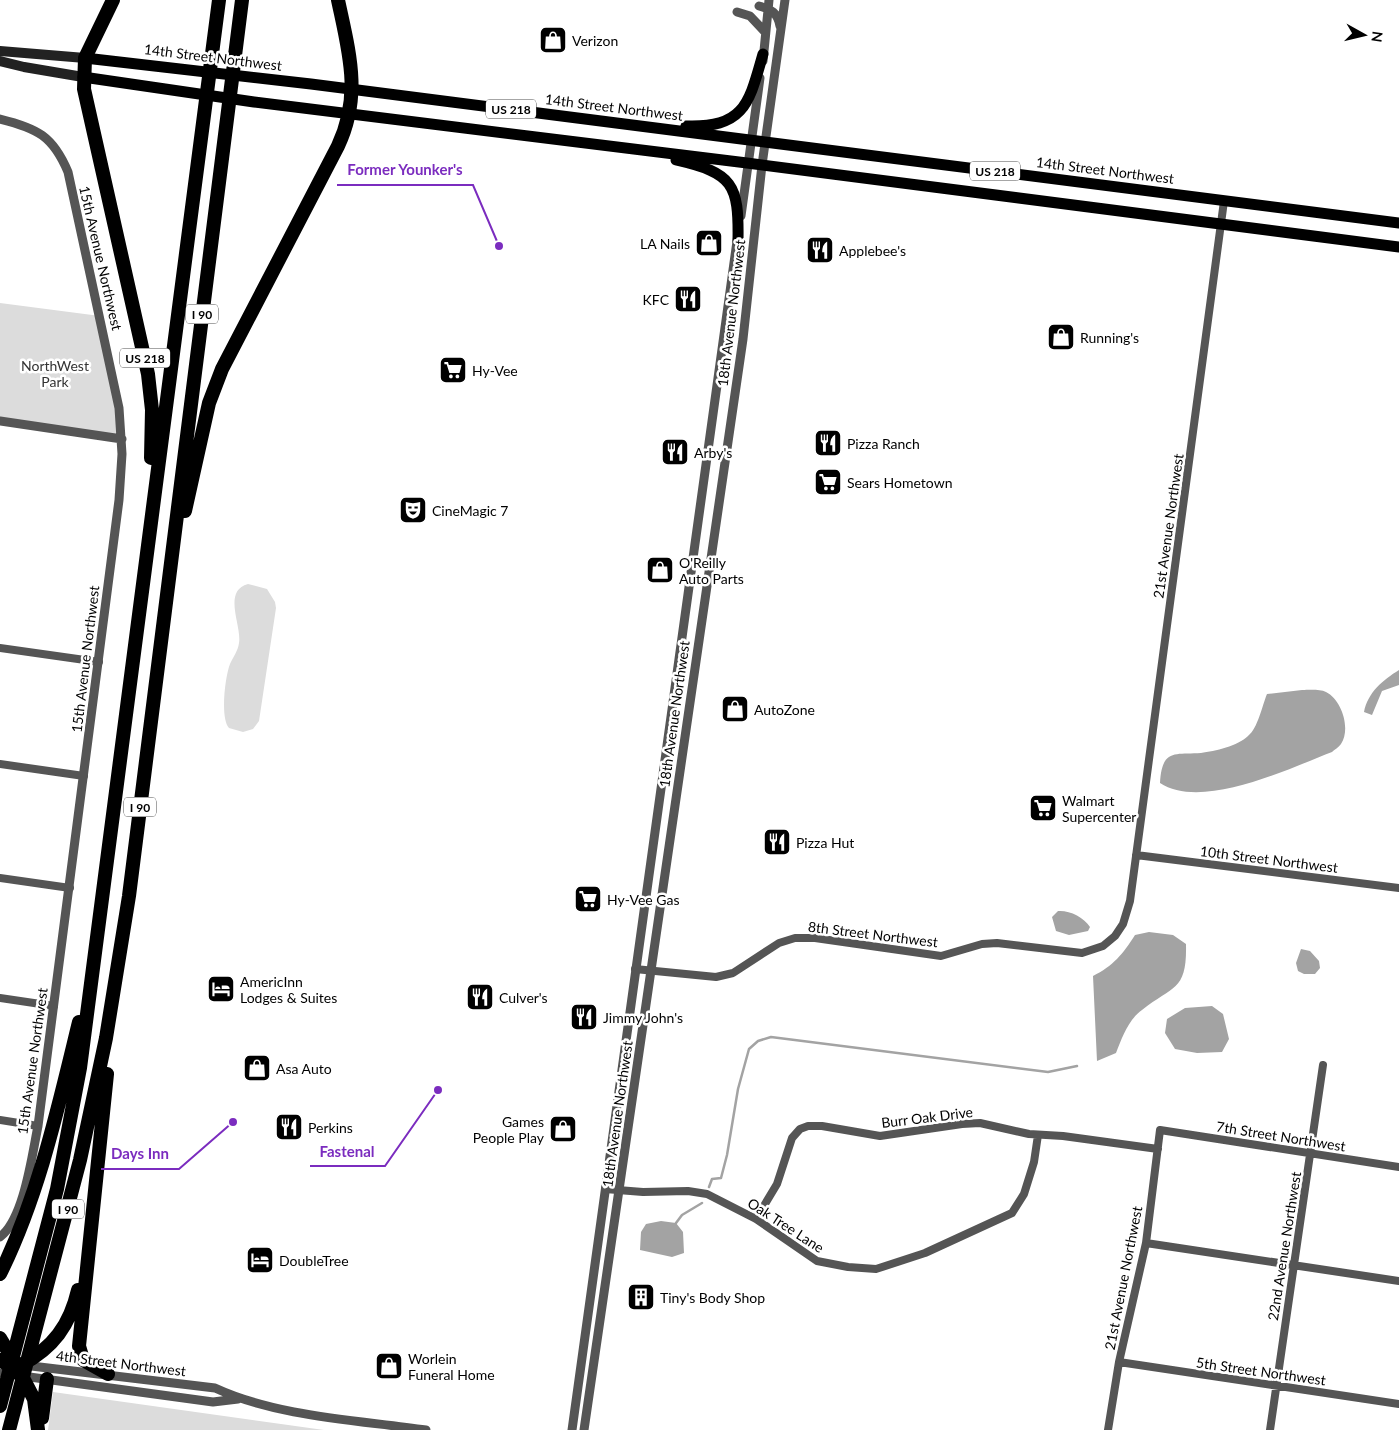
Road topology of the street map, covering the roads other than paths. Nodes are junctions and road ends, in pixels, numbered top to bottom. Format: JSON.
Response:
{"nodes":[{"id":1,"x":112,"y":0,"type":"edge"},
{"id":2,"x":219,"y":0,"type":"edge"},
{"id":3,"x":242,"y":0,"type":"edge"},
{"id":4,"x":338,"y":0,"type":"edge"},
{"id":5,"x":785,"y":0,"type":"edge"},
{"id":6,"x":765,"y":4,"type":"edge"},
{"id":7,"x":780,"y":31,"type":"junction"},
{"id":8,"x":765,"y":32,"type":"junction"},
{"id":9,"x":0,"y":50,"type":"edge"},
{"id":10,"x":764,"y":54,"type":"junction"},
{"id":11,"x":85,"y":58,"type":"junction"},
{"id":12,"x":0,"y":61,"type":"edge"},
{"id":13,"x":83,"y":77,"type":"junction"},
{"id":14,"x":353,"y":90,"type":"junction"},
{"id":15,"x":350,"y":112,"type":"junction"},
{"id":16,"x":0,"y":119,"type":"edge"},
{"id":17,"x":625,"y":124,"type":"junction"},
{"id":18,"x":751,"y":140,"type":"junction"},
{"id":19,"x":765,"y":142,"type":"junction"},
{"id":20,"x":621,"y":147,"type":"junction"},
{"id":21,"x":747,"y":162,"type":"junction"},
{"id":22,"x":762,"y":165,"type":"junction"},
{"id":23,"x":1224,"y":201,"type":"junction"},
{"id":24,"x":1221,"y":224,"type":"junction"},
{"id":25,"x":1399,"y":224,"type":"edge"},
{"id":26,"x":738,"y":241,"type":"junction"},
{"id":27,"x":1399,"y":247,"type":"edge"},
{"id":28,"x":0,"y":421,"type":"edge"},
{"id":29,"x":122,"y":439,"type":"junction"},
{"id":30,"x":137,"y":624,"type":"junction"},
{"id":31,"x":162,"y":627,"type":"junction"},
{"id":32,"x":0,"y":648,"type":"edge"},
{"id":33,"x":99,"y":662,"type":"junction"},
{"id":34,"x":0,"y":764,"type":"edge"},
{"id":35,"x":84,"y":776,"type":"junction"},
{"id":36,"x":1136,"y":855,"type":"junction"},
{"id":37,"x":0,"y":878,"type":"edge"},
{"id":38,"x":70,"y":888,"type":"junction"},
{"id":39,"x":1399,"y":888,"type":"edge"},
{"id":40,"x":94,"y":961,"type":"junction"},
{"id":41,"x":635,"y":969,"type":"junction"},
{"id":42,"x":652,"y":971,"type":"junction"},
{"id":43,"x":116,"y":986,"type":"junction"},
{"id":44,"x":0,"y":998,"type":"edge"},
{"id":45,"x":54,"y":1006,"type":"junction"},
{"id":46,"x":1323,"y":1065,"type":"dead end"},
{"id":47,"x":0,"y":1120,"type":"edge"},
{"id":48,"x":38,"y":1126,"type":"junction"},
{"id":49,"x":1160,"y":1130,"type":"joint"},
{"id":50,"x":1038,"y":1135,"type":"junction"},
{"id":51,"x":1158,"y":1149,"type":"junction"},
{"id":52,"x":1310,"y":1154,"type":"junction"},
{"id":53,"x":1399,"y":1167,"type":"edge"},
{"id":54,"x":605,"y":1189,"type":"junction"},
{"id":55,"x":619,"y":1191,"type":"junction"},
{"id":56,"x":756,"y":1219,"type":"junction"},
{"id":57,"x":0,"y":1237,"type":"edge"},
{"id":58,"x":1146,"y":1243,"type":"junction"},
{"id":59,"x":10,"y":1253,"type":"junction"},
{"id":60,"x":1292,"y":1266,"type":"junction"},
{"id":61,"x":85,"y":1267,"type":"junction"},
{"id":62,"x":0,"y":1274,"type":"edge"},
{"id":63,"x":1399,"y":1281,"type":"edge"},
{"id":64,"x":0,"y":1285,"type":"edge"},
{"id":65,"x":592,"y":1286,"type":"junction"},
{"id":66,"x":603,"y":1288,"type":"junction"},
{"id":67,"x":0,"y":1338,"type":"edge"},
{"id":68,"x":1119,"y":1362,"type":"junction"},
{"id":69,"x":18,"y":1370,"type":"edge"},
{"id":70,"x":108,"y":1374,"type":"junction"},
{"id":71,"x":1276,"y":1386,"type":"junction"},
{"id":72,"x":238,"y":1399,"type":"junction"},
{"id":73,"x":1399,"y":1404,"type":"edge"},
{"id":74,"x":0,"y":1406,"type":"edge"},
{"id":75,"x":574,"y":1418,"type":"junction"},
{"id":76,"x":9,"y":1430,"type":"edge"},
{"id":77,"x":38,"y":1430,"type":"edge"},
{"id":78,"x":426,"y":1430,"type":"edge"},
{"id":79,"x":565,"y":1430,"type":"edge"},
{"id":80,"x":572,"y":1430,"type":"edge"},
{"id":81,"x":584,"y":1430,"type":"edge"},
{"id":82,"x":1108,"y":1430,"type":"edge"},
{"id":83,"x":1270,"y":1430,"type":"edge"}],
"edges":[{"from":1,"to":11,"type":"highway"},
{"from":2,"to":30,"type":"highway","number":"I 90"},
{"from":3,"to":31,"type":"highway","number":"I 90"},
{"from":4,"to":14,"type":"highway"},
{"from":5,"to":7,"type":"street","name":"18th Avenue Northwest"},
{"from":6,"to":7,"type":"street"},
{"from":6,"to":8,"type":"street","name":"18th Avenue Northwest"},
{"from":6,"to":8,"type":"street"},
{"from":7,"to":19,"type":"street","name":"18th Avenue Northwest"},
{"from":8,"to":10,"type":"street","name":"18th Avenue Northwest"},
{"from":9,"to":11,"type":"main road","name":"14th Street Northwest"},
{"from":10,"to":17,"type":"main road"},
{"from":10,"to":18,"type":"street","name":"18th Avenue Northwest"},
{"from":11,"to":13,"type":"highway","number":"US 218"},
{"from":11,"to":14,"type":"main road","name":"14th Street Northwest","number":"US 218"},
{"from":12,"to":13,"type":"main road"},
{"from":13,"to":15,"type":"main road"},
{"from":13,"to":30,"type":"highway","number":"US 218"},
{"from":14,"to":15,"type":"highway"},
{"from":14,"to":17,"type":"main road","name":"14th Street Northwest","number":"US 218"},
{"from":15,"to":20,"type":"main road","number":"US 218"},
{"from":15,"to":31,"type":"highway"},
{"from":16,"to":29,"type":"street","name":"15th Avenue Northwest"},
{"from":17,"to":18,"type":"main road","name":"14th Street Northwest","number":"US 218"},
{"from":18,"to":19,"type":"main road","name":"14th Street Northwest","number":"US 218"},
{"from":18,"to":21,"type":"street","name":"18th Avenue Northwest"},
{"from":19,"to":22,"type":"street","name":"18th Avenue Northwest"},
{"from":19,"to":23,"type":"main road","name":"14th Street Northwest","number":"US 218"},
{"from":20,"to":21,"type":"main road","number":"US 218"},
{"from":20,"to":26,"type":"main road"},
{"from":21,"to":22,"type":"main road","number":"US 218"},
{"from":21,"to":26,"type":"street","name":"18th Avenue Northwest"},
{"from":22,"to":24,"type":"main road","number":"US 218"},
{"from":22,"to":42,"type":"street","name":"18th Avenue Northwest"},
{"from":23,"to":24,"type":"street","name":"21st Avenue Northwest"},
{"from":23,"to":25,"type":"main road","number":"US 218"},
{"from":24,"to":27,"type":"main road","number":"US 218"},
{"from":24,"to":36,"type":"street","name":"21st Avenue Northwest"},
{"from":26,"to":41,"type":"street","name":"18th Avenue Northwest"},
{"from":28,"to":29,"type":"street"},
{"from":29,"to":33,"type":"street","name":"15th Avenue Northwest"},
{"from":30,"to":40,"type":"highway","number":"I 90"},
{"from":31,"to":43,"type":"highway","number":"I 90"},
{"from":32,"to":33,"type":"street"},
{"from":33,"to":35,"type":"street","name":"15th Avenue Northwest"},
{"from":34,"to":35,"type":"street"},
{"from":35,"to":38,"type":"street","name":"15th Avenue Northwest"},
{"from":36,"to":39,"type":"street","name":"10th Street Northwest"},
{"from":36,"to":42,"type":"street","name":"8th Street Northwest"},
{"from":37,"to":38,"type":"street"},
{"from":38,"to":45,"type":"street","name":"15th Avenue Northwest"},
{"from":40,"to":59,"type":"highway"},
{"from":40,"to":74,"type":"highway","number":"I 90"},
{"from":41,"to":42,"type":"street","name":"8th Street Northwest"},
{"from":41,"to":54,"type":"street","name":"18th Avenue Northwest"},
{"from":42,"to":55,"type":"street","name":"18th Avenue Northwest"},
{"from":43,"to":61,"type":"highway"},
{"from":43,"to":76,"type":"highway","number":"I 90"},
{"from":44,"to":45,"type":"street"},
{"from":45,"to":48,"type":"street","name":"15th Avenue Northwest"},
{"from":46,"to":52,"type":"street","name":"22nd Avenue Northwest"},
{"from":47,"to":48,"type":"street"},
{"from":48,"to":57,"type":"street","name":"15th Avenue Northwest"},
{"from":49,"to":51,"type":"street","name":"21st Avenue Northwest"},
{"from":49,"to":52,"type":"street","name":"7th Street Northwest"},
{"from":50,"to":51,"type":"street","name":"Burr Oak Drive"},
{"from":50,"to":56,"type":"street","name":"Burr Oak Drive"},
{"from":50,"to":56,"type":"street","name":"Oak Tree Lane"},
{"from":51,"to":58,"type":"street","name":"21st Avenue Northwest"},
{"from":52,"to":53,"type":"street","name":"7th Street Northwest"},
{"from":52,"to":60,"type":"street","name":"22nd Avenue Northwest"},
{"from":54,"to":55,"type":"street","name":"Oak Tree Lane"},
{"from":54,"to":65,"type":"street","name":"18th Avenue Northwest"},
{"from":55,"to":56,"type":"street","name":"Oak Tree Lane"},
{"from":55,"to":66,"type":"street","name":"18th Avenue Northwest"},
{"from":58,"to":60,"type":"street"},
{"from":58,"to":68,"type":"street","name":"21st Avenue Northwest"},
{"from":59,"to":62,"type":"highway"},
{"from":59,"to":64,"type":"highway"},
{"from":60,"to":63,"type":"street"},
{"from":60,"to":71,"type":"street","name":"22nd Avenue Northwest"},
{"from":61,"to":69,"type":"highway"},
{"from":61,"to":70,"type":"highway"},
{"from":65,"to":66,"type":"street"},
{"from":65,"to":75,"type":"street","name":"18th Avenue Northwest"},
{"from":66,"to":81,"type":"street","name":"18th Avenue Northwest"},
{"from":67,"to":69,"type":"highway"},
{"from":68,"to":71,"type":"street","name":"5th Street Northwest"},
{"from":68,"to":82,"type":"street","name":"21st Avenue Northwest"},
{"from":69,"to":70,"type":"street","name":"4th Street Northwest"},
{"from":69,"to":72,"type":"street","name":"4th Street Northwest"},
{"from":69,"to":77,"type":"highway"},
{"from":69,"to":77,"type":"highway"},
{"from":70,"to":72,"type":"street","name":"4th Street Northwest"},
{"from":71,"to":73,"type":"street","name":"5th Street Northwest"},
{"from":71,"to":83,"type":"street","name":"22nd Avenue Northwest"},
{"from":72,"to":78,"type":"street","name":"4th Street Northwest"},
{"from":75,"to":79,"type":"street"},
{"from":75,"to":80,"type":"street","name":"18th Avenue Northwest"}]}
